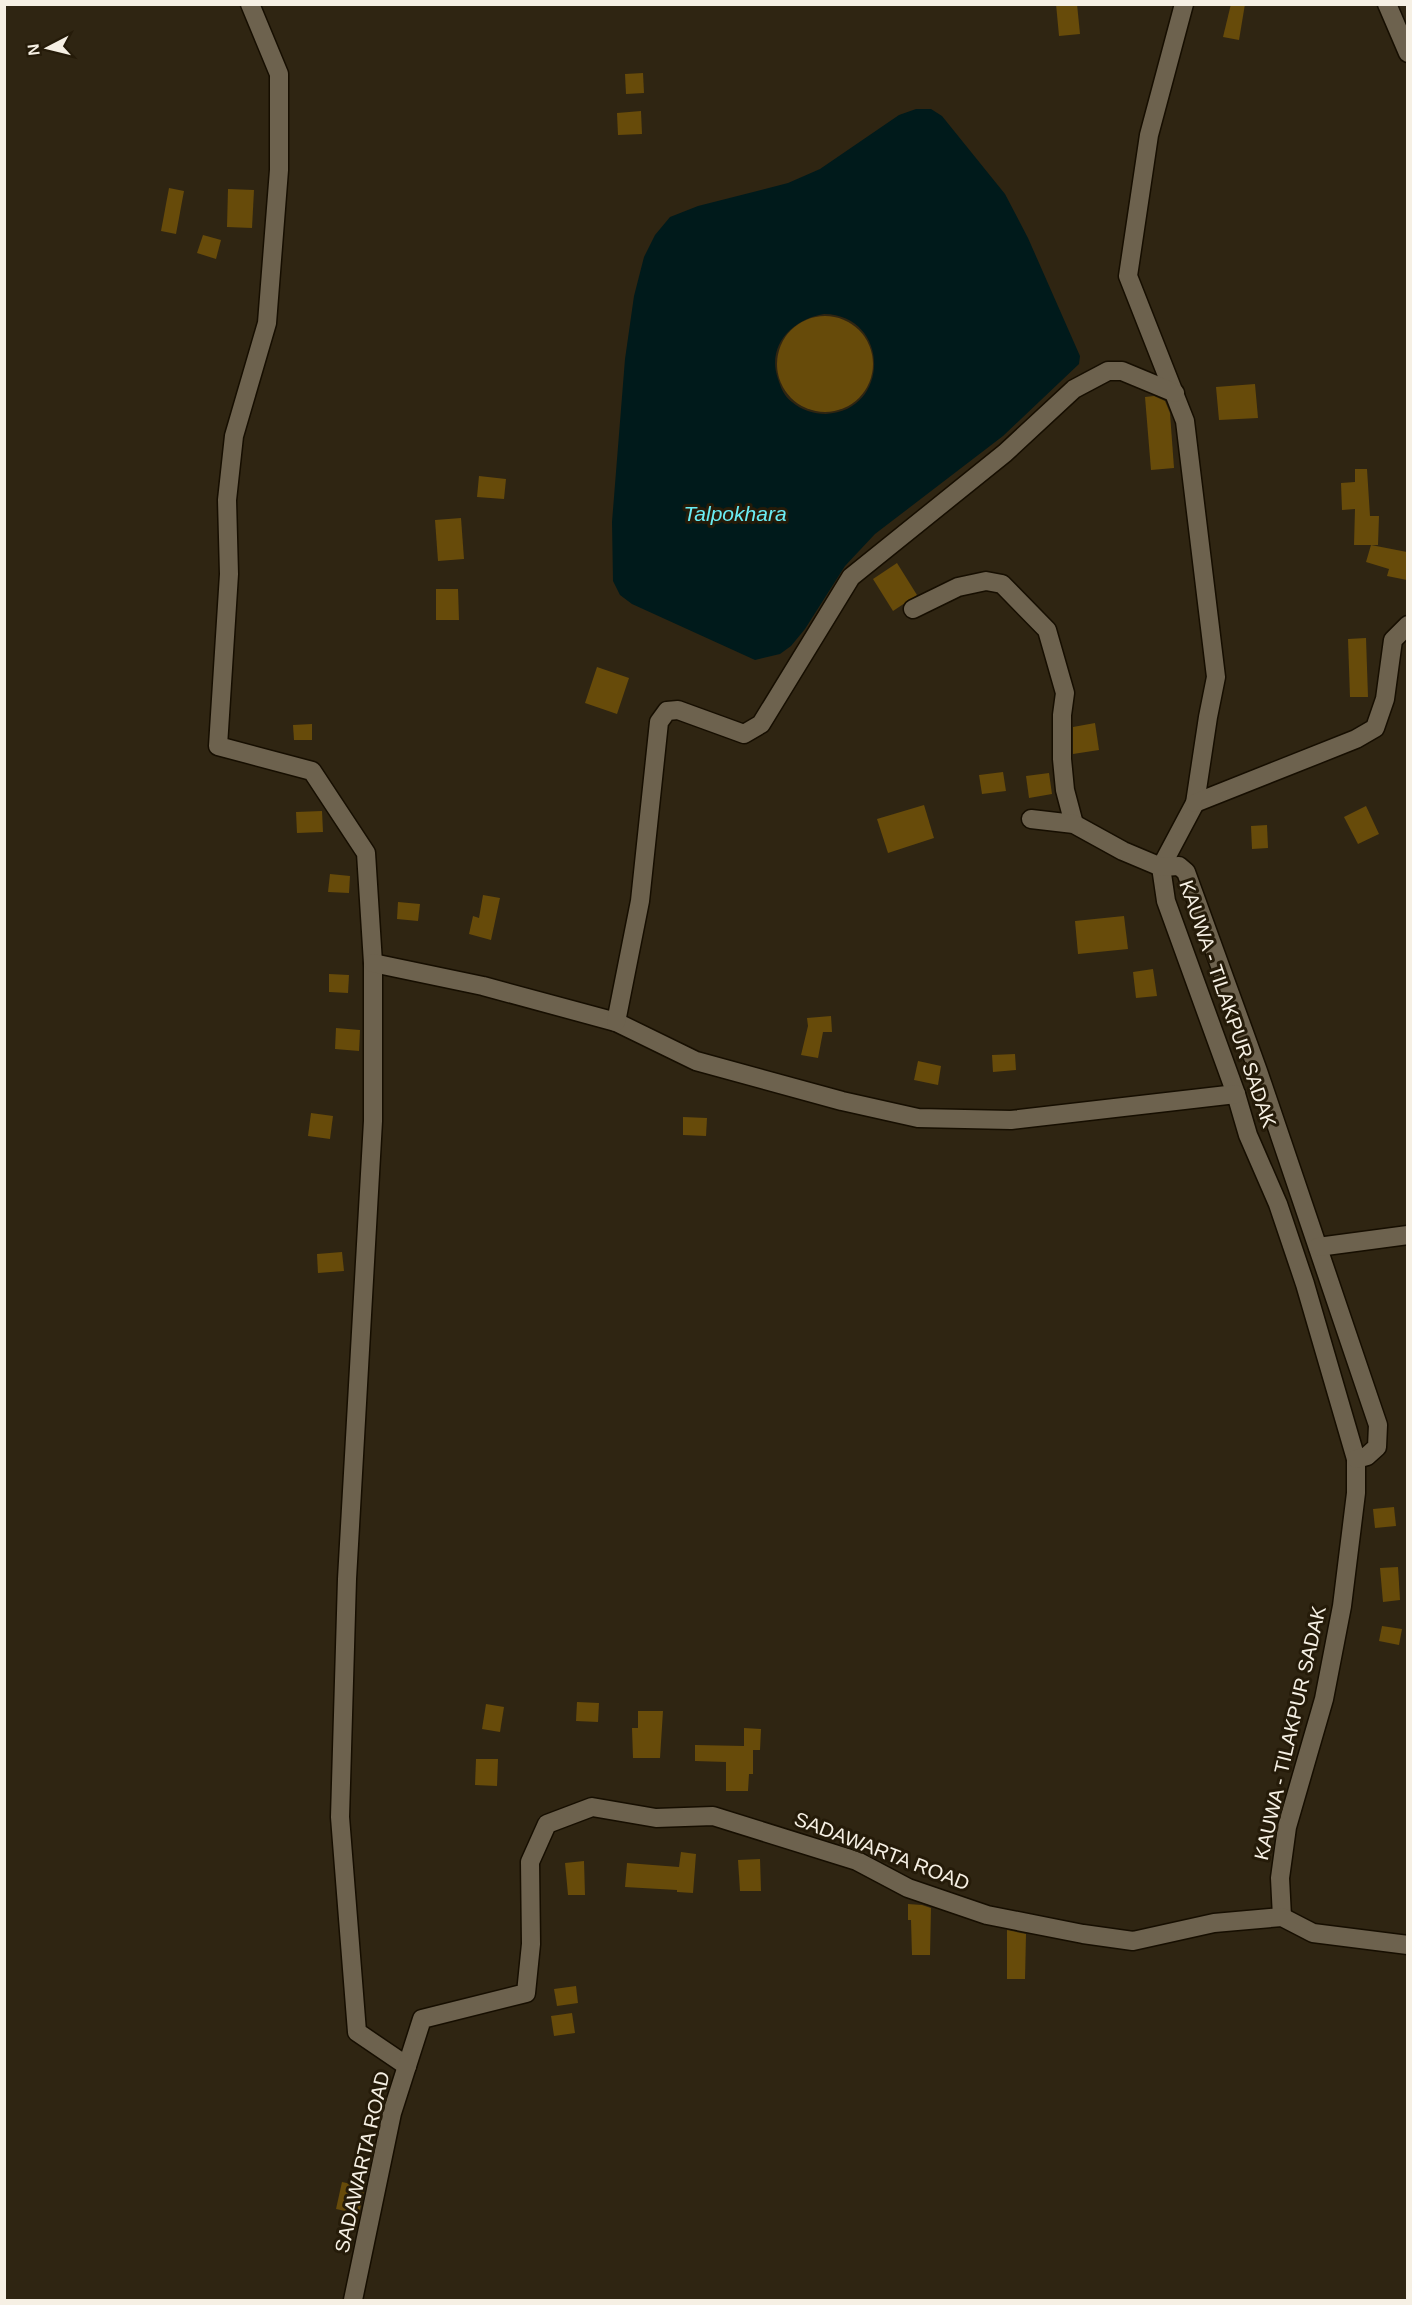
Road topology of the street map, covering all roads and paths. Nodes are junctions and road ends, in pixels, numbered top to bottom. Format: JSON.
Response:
{"nodes":[{"id":1,"x":250,"y":4,"type":"edge"},
{"id":2,"x":1184,"y":4,"type":"edge"},
{"id":3,"x":1387,"y":4,"type":"edge"},
{"id":4,"x":1407,"y":53,"type":"edge"},
{"id":5,"x":1174,"y":393,"type":"junction"},
{"id":6,"x":913,"y":609,"type":"dead end"},
{"id":7,"x":1407,"y":625,"type":"edge"},
{"id":8,"x":1195,"y":803,"type":"junction"},
{"id":9,"x":1031,"y":819,"type":"dead end"},
{"id":10,"x":1074,"y":824,"type":"junction"},
{"id":11,"x":1161,"y":867,"type":"junction"},
{"id":12,"x":373,"y":963,"type":"junction"},
{"id":13,"x":616,"y":1022,"type":"junction"},
{"id":14,"x":1236,"y":1094,"type":"junction"},
{"id":15,"x":1407,"y":1235,"type":"edge"},
{"id":16,"x":1318,"y":1247,"type":"junction"},
{"id":17,"x":1356,"y":1459,"type":"junction"},
{"id":18,"x":1282,"y":1917,"type":"junction"},
{"id":19,"x":1407,"y":1945,"type":"edge"},
{"id":20,"x":407,"y":2066,"type":"junction"},
{"id":21,"x":353,"y":2301,"type":"edge"}],
"edges":[{"from":1,"to":12,"type":"street"},
{"from":2,"to":5,"type":"street","name":"KAUWA - TILAKPUR SADAK"},
{"from":3,"to":4,"type":"street"},
{"from":5,"to":8,"type":"street","name":"KAUWA - TILAKPUR SADAK"},
{"from":5,"to":13,"type":"street"},
{"from":6,"to":10,"type":"street"},
{"from":7,"to":8,"type":"street"},
{"from":8,"to":11,"type":"street","name":"KAUWA - TILAKPUR SADAK"},
{"from":9,"to":10,"type":"street"},
{"from":10,"to":11,"type":"street"},
{"from":11,"to":14,"type":"street","name":"KAUWA - TILAKPUR SADAK"},
{"from":11,"to":16,"type":"street"},
{"from":12,"to":13,"type":"street"},
{"from":12,"to":20,"type":"street"},
{"from":13,"to":14,"type":"street"},
{"from":14,"to":17,"type":"street","name":"KAUWA - TILAKPUR SADAK"},
{"from":15,"to":16,"type":"street"},
{"from":16,"to":17,"type":"street"},
{"from":17,"to":18,"type":"street","name":"KAUWA - TILAKPUR SADAK"},
{"from":18,"to":19,"type":"street"},
{"from":18,"to":20,"type":"street","name":"SADAWARTA ROAD"},
{"from":20,"to":21,"type":"street","name":"SADAWARTA ROAD"}]}
